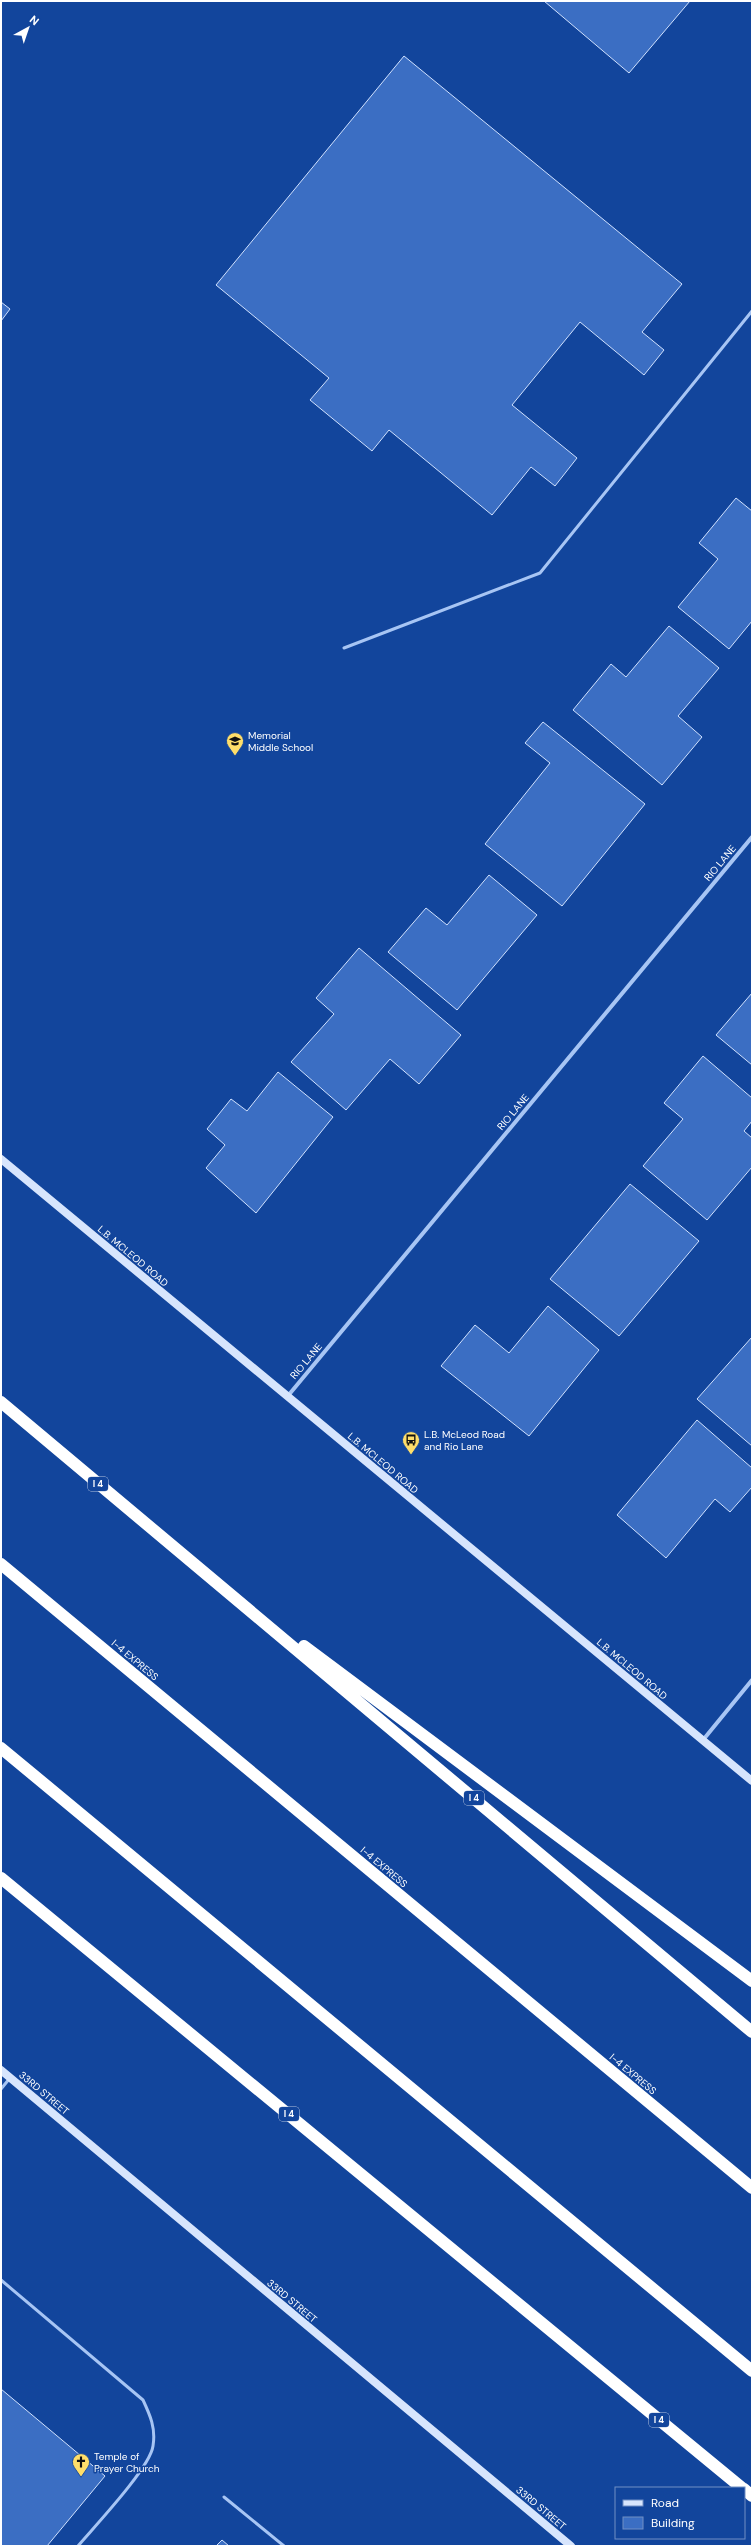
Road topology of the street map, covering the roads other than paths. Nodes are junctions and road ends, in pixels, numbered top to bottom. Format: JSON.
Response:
{"nodes":[{"id":1,"x":752,"y":311,"type":"edge"},
{"id":2,"x":344,"y":648,"type":"dead end"},
{"id":3,"x":752,"y":837,"type":"edge"},
{"id":4,"x":1,"y":1159,"type":"edge"},
{"id":5,"x":287,"y":1397,"type":"junction"},
{"id":6,"x":1,"y":1402,"type":"edge"},
{"id":7,"x":1,"y":1564,"type":"edge"},
{"id":8,"x":196,"y":1565,"type":"junction"},
{"id":9,"x":752,"y":1680,"type":"edge"},
{"id":10,"x":702,"y":1740,"type":"junction"},
{"id":11,"x":1,"y":1748,"type":"edge"},
{"id":12,"x":752,"y":1781,"type":"edge"},
{"id":13,"x":1,"y":1878,"type":"edge"},
{"id":14,"x":752,"y":1981,"type":"edge"},
{"id":15,"x":752,"y":2032,"type":"edge"},
{"id":16,"x":1,"y":2070,"type":"edge"},
{"id":17,"x":10,"y":2078,"type":"junction"},
{"id":18,"x":1,"y":2089,"type":"edge"},
{"id":19,"x":752,"y":2188,"type":"edge"},
{"id":20,"x":1,"y":2280,"type":"edge"},
{"id":21,"x":752,"y":2370,"type":"edge"},
{"id":22,"x":741,"y":2487,"type":"edge"},
{"id":23,"x":224,"y":2497,"type":"dead end"},
{"id":24,"x":78,"y":2546,"type":"edge"},
{"id":25,"x":284,"y":2546,"type":"edge"},
{"id":26,"x":571,"y":2546,"type":"edge"}],
"edges":[{"from":1,"to":2,"type":"lane"},
{"from":3,"to":5,"type":"street","name":"RIO LANE"},
{"from":4,"to":5,"type":"street","name":"L.B. MCLEOD ROAD"},
{"from":5,"to":10,"type":"street","name":"L.B. MCLEOD ROAD"},
{"from":6,"to":8,"type":"highway","number":"I 4"},
{"from":7,"to":19,"type":"highway","name":"I-4 EXPRESS"},
{"from":8,"to":14,"type":"highway"},
{"from":8,"to":15,"type":"highway","number":"I 4"},
{"from":9,"to":10,"type":"street"},
{"from":10,"to":12,"type":"street","name":"L.B. MCLEOD ROAD"},
{"from":11,"to":21,"type":"highway"},
{"from":13,"to":22,"type":"highway","number":"I 4"},
{"from":16,"to":17,"type":"street","name":"33RD STREET"},
{"from":17,"to":18,"type":"lane"},
{"from":17,"to":26,"type":"street","name":"33RD STREET"},
{"from":20,"to":24,"type":"lane"},
{"from":23,"to":25,"type":"lane"}]}
